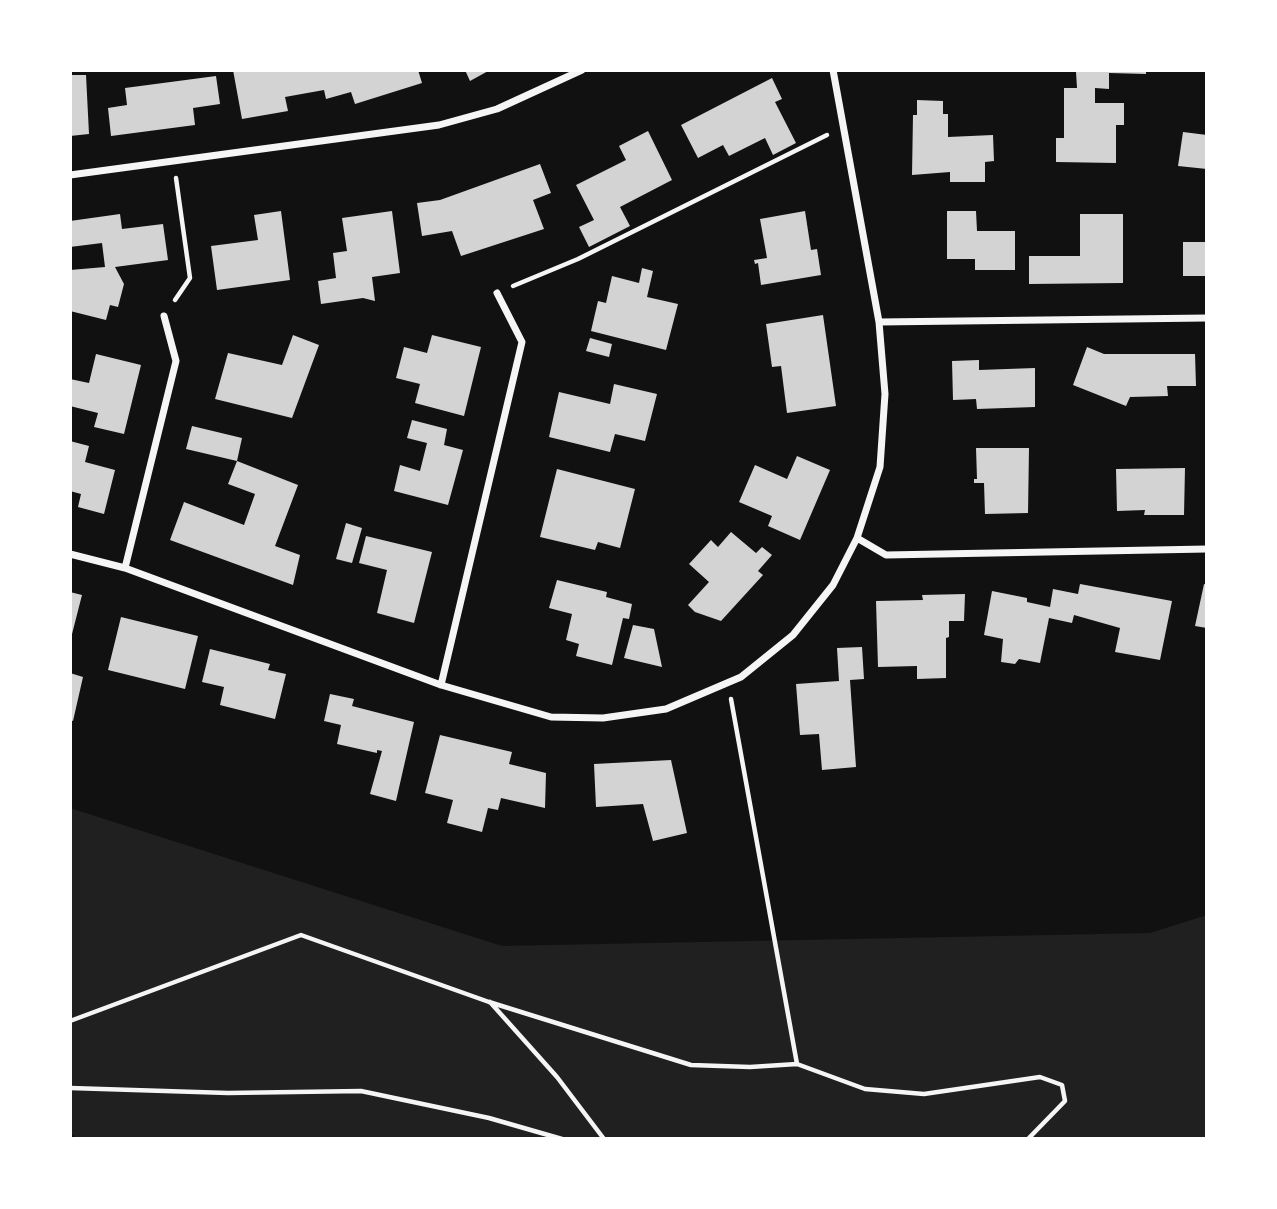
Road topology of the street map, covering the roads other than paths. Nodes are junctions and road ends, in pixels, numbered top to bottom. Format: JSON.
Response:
{"nodes":[{"id":1,"x":582,"y":70,"type":"edge"},
{"id":2,"x":833,"y":70,"type":"edge"},
{"id":3,"x":70,"y":175,"type":"edge"},
{"id":4,"x":496,"y":293,"type":"road end"},
{"id":5,"x":164,"y":316,"type":"road end"},
{"id":6,"x":1207,"y":318,"type":"edge"},
{"id":7,"x":879,"y":322,"type":"junction"},
{"id":8,"x":857,"y":538,"type":"junction"},
{"id":9,"x":1207,"y":549,"type":"edge"},
{"id":10,"x":70,"y":554,"type":"edge"},
{"id":11,"x":125,"y":568,"type":"junction"},
{"id":12,"x":441,"y":685,"type":"junction"}],
"edges":[{"from":1,"to":3,"type":"street"},
{"from":2,"to":7,"type":"street"},
{"from":4,"to":12,"type":"street"},
{"from":5,"to":11,"type":"street"},
{"from":6,"to":7,"type":"street"},
{"from":7,"to":8,"type":"street"},
{"from":8,"to":9,"type":"street"},
{"from":8,"to":12,"type":"street"},
{"from":10,"to":11,"type":"street"},
{"from":11,"to":12,"type":"street"}]}
